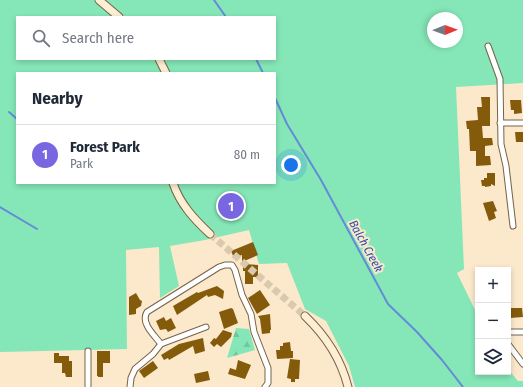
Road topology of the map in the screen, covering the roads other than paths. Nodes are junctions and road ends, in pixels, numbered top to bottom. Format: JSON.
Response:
{"nodes":[{"id":1,"x":101,"y":2,"type":"edge"},
{"id":2,"x":118,"y":16,"type":"edge"},
{"id":3,"x":488,"y":46,"type":"dead end"},
{"id":4,"x":160,"y":60,"type":"edge"},
{"id":5,"x":166,"y":72,"type":"edge"},
{"id":6,"x":523,"y":123,"type":"edge"},
{"id":7,"x":500,"y":124,"type":"junction"},
{"id":8,"x":173,"y":184,"type":"edge"},
{"id":9,"x":513,"y":226,"type":"dead end"},
{"id":10,"x":210,"y":234,"type":"tunnel mouth"},
{"id":11,"x":305,"y":316,"type":"tunnel mouth"},
{"id":12,"x":206,"y":327,"type":"dead end"},
{"id":13,"x":511,"y":332,"type":"edge"},
{"id":14,"x":523,"y":332,"type":"edge"},
{"id":15,"x":161,"y":344,"type":"junction"},
{"id":16,"x":511,"y":348,"type":"edge"},
{"id":17,"x":88,"y":351,"type":"dead end"},
{"id":18,"x":523,"y":364,"type":"edge"},
{"id":19,"x":88,"y":387,"type":"edge"},
{"id":20,"x":130,"y":387,"type":"edge"},
{"id":21,"x":265,"y":387,"type":"edge"},
{"id":22,"x":348,"y":387,"type":"edge"}],
"edges":[{"from":1,"to":2,"type":"main road"},
{"from":3,"to":7,"type":"street"},
{"from":4,"to":5,"type":"main road"},
{"from":6,"to":7,"type":"street"},
{"from":7,"to":9,"type":"street"},
{"from":8,"to":10,"type":"main road"},
{"from":11,"to":22,"type":"main road"},
{"from":12,"to":15,"type":"street"},
{"from":13,"to":14,"type":"street"},
{"from":15,"to":20,"type":"street"},
{"from":15,"to":21,"type":"street"},
{"from":16,"to":18,"type":"street"},
{"from":17,"to":19,"type":"street"}]}
